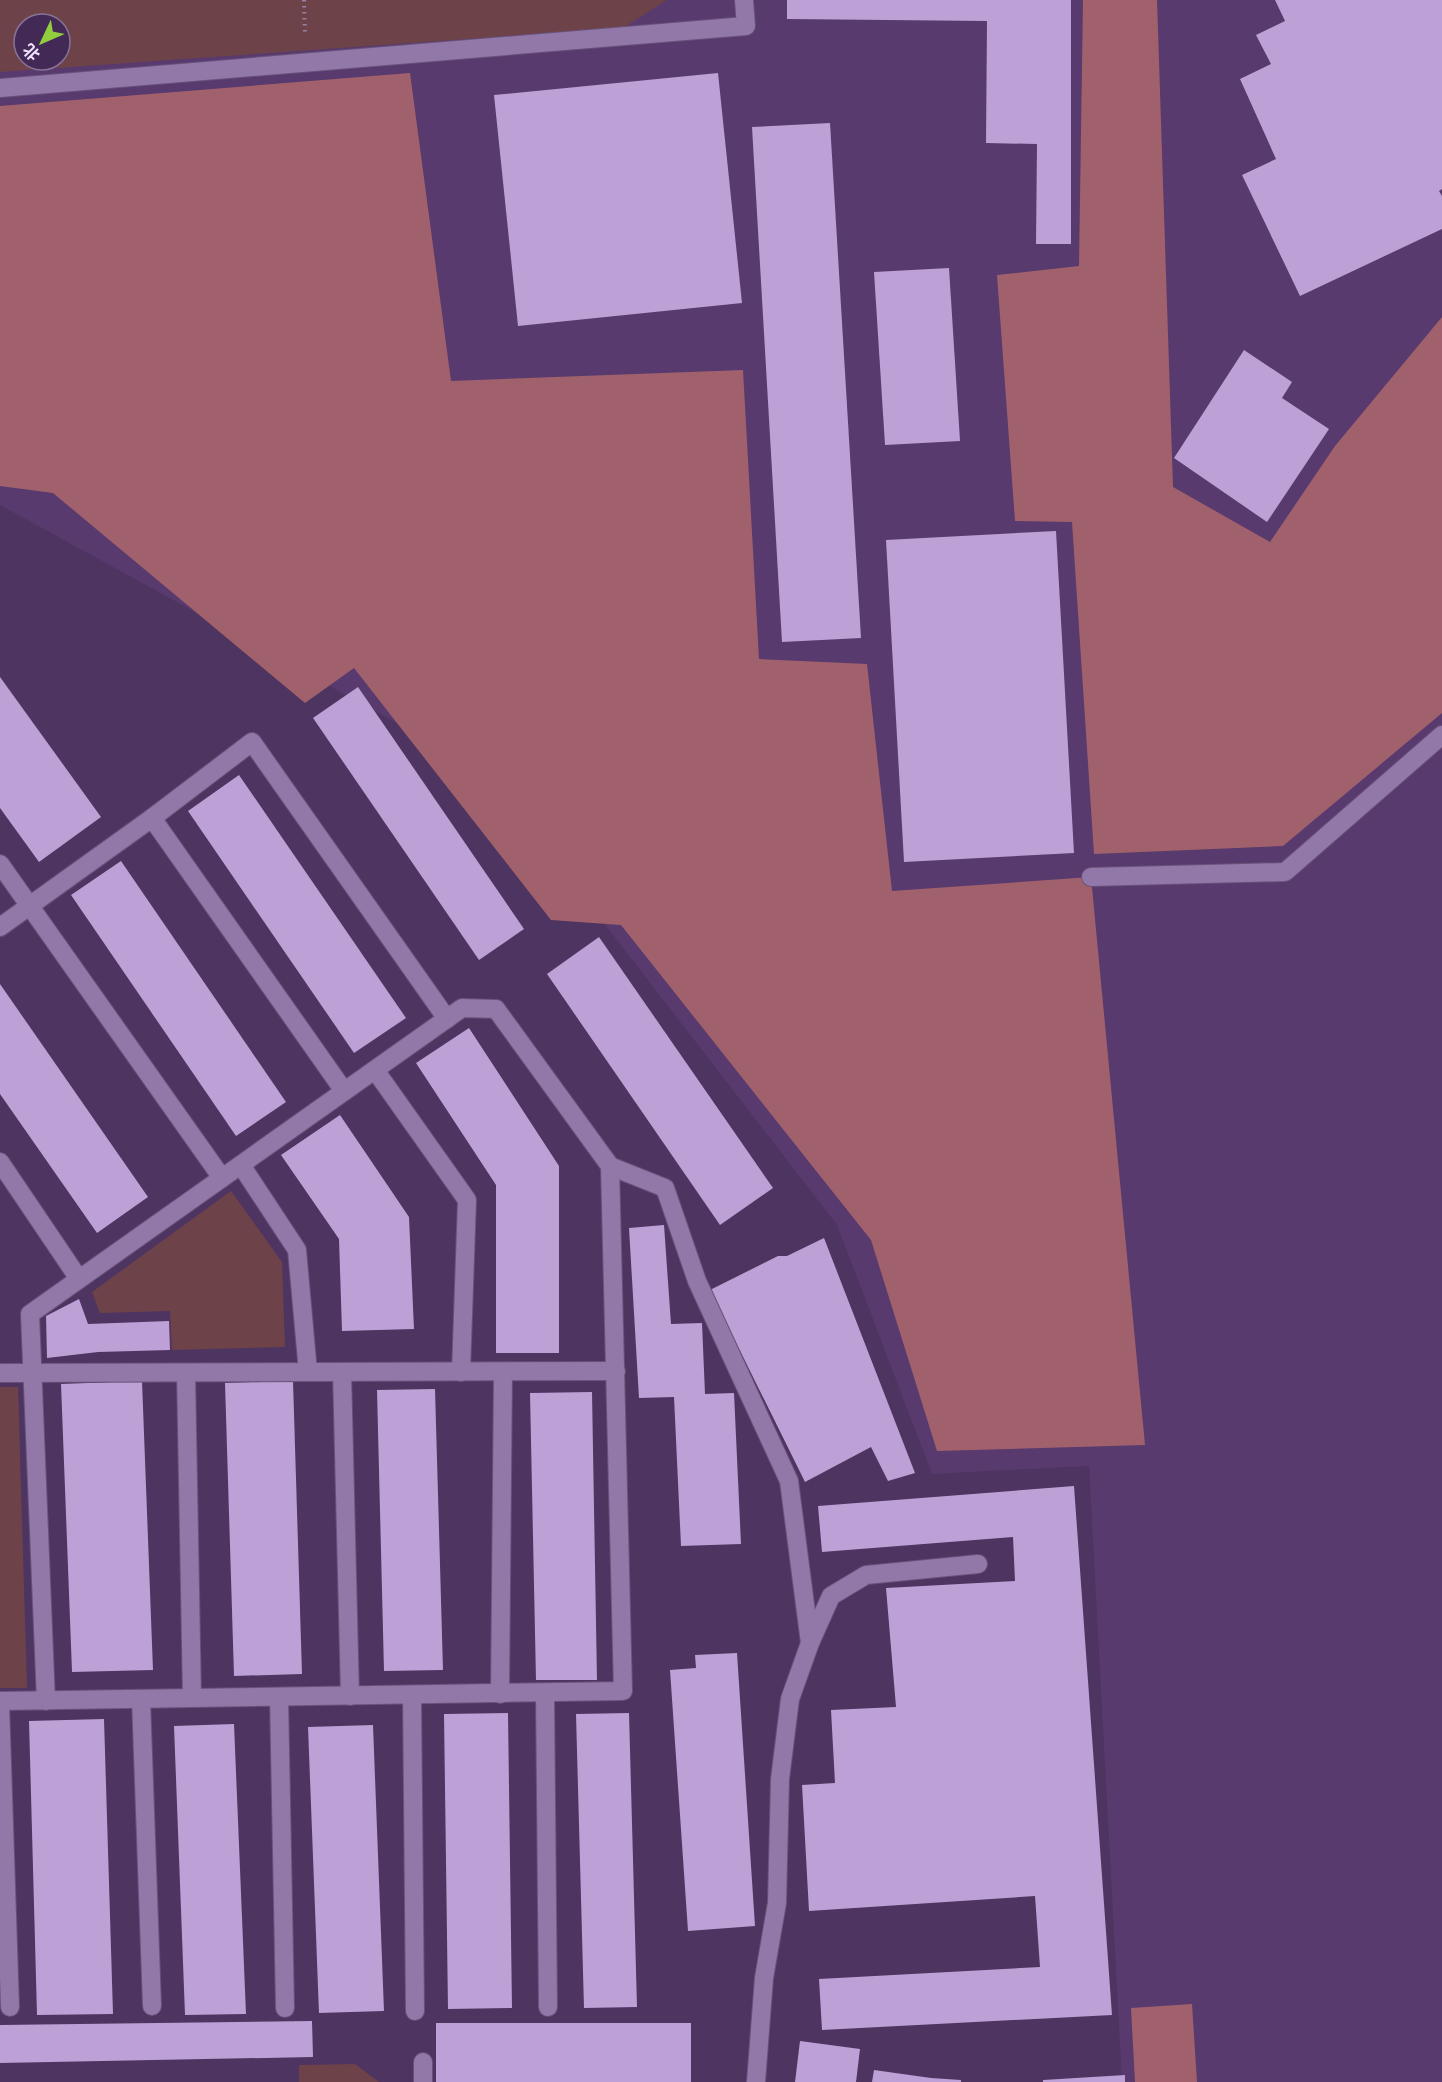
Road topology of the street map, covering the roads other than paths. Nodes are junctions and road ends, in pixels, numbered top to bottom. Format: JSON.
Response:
{"nodes":[{"id":1,"x":744,"y":0,"type":"edge"},
{"id":2,"x":0,"y":88,"type":"edge"},
{"id":3,"x":1442,"y":735,"type":"edge"},
{"id":4,"x":152,"y":818,"type":"junction"},
{"id":5,"x":0,"y":864,"type":"edge"},
{"id":6,"x":1092,"y":877,"type":"dead end"},
{"id":7,"x":29,"y":905,"type":"junction"},
{"id":8,"x":0,"y":927,"type":"edge"},
{"id":9,"x":447,"y":1018,"type":"junction"},
{"id":10,"x":375,"y":1070,"type":"junction"},
{"id":11,"x":344,"y":1091,"type":"junction"},
{"id":12,"x":0,"y":1162,"type":"edge"},
{"id":13,"x":241,"y":1164,"type":"junction"},
{"id":14,"x":610,"y":1166,"type":"junction"},
{"id":15,"x":222,"y":1178,"type":"junction"},
{"id":16,"x":79,"y":1279,"type":"junction"},
{"id":17,"x":616,"y":1371,"type":"junction"},
{"id":18,"x":308,"y":1372,"type":"junction"},
{"id":19,"x":342,"y":1372,"type":"junction"},
{"id":20,"x":461,"y":1372,"type":"junction"},
{"id":21,"x":503,"y":1372,"type":"junction"},
{"id":22,"x":0,"y":1373,"type":"edge"},
{"id":23,"x":33,"y":1373,"type":"junction"},
{"id":24,"x":186,"y":1373,"type":"junction"},
{"id":25,"x":978,"y":1564,"type":"dead end"},
{"id":26,"x":810,"y":1643,"type":"junction"},
{"id":27,"x":545,"y":1693,"type":"junction"},
{"id":28,"x":500,"y":1694,"type":"junction"},
{"id":29,"x":412,"y":1695,"type":"junction"},
{"id":30,"x":350,"y":1696,"type":"junction"},
{"id":31,"x":279,"y":1697,"type":"junction"},
{"id":32,"x":192,"y":1698,"type":"junction"},
{"id":33,"x":141,"y":1699,"type":"junction"},
{"id":34,"x":46,"y":1701,"type":"junction"},
{"id":35,"x":0,"y":1702,"type":"edge"},
{"id":36,"x":152,"y":2006,"type":"dead end"},
{"id":37,"x":10,"y":2007,"type":"dead end"},
{"id":38,"x":548,"y":2007,"type":"dead end"},
{"id":39,"x":285,"y":2008,"type":"dead end"},
{"id":40,"x":415,"y":2011,"type":"dead end"},
{"id":41,"x":423,"y":2062,"type":"dead end"},
{"id":42,"x":423,"y":2082,"type":"edge"},
{"id":43,"x":756,"y":2082,"type":"edge"}],
"edges":[{"from":1,"to":2,"type":"street"},
{"from":3,"to":6,"type":"street"},
{"from":4,"to":7,"type":"street"},
{"from":4,"to":9,"type":"street"},
{"from":4,"to":11,"type":"street"},
{"from":5,"to":7,"type":"street"},
{"from":7,"to":8,"type":"street"},
{"from":7,"to":15,"type":"street"},
{"from":9,"to":10,"type":"street"},
{"from":9,"to":14,"type":"street"},
{"from":10,"to":11,"type":"street"},
{"from":10,"to":20,"type":"street"},
{"from":11,"to":13,"type":"street"},
{"from":12,"to":16,"type":"street"},
{"from":13,"to":15,"type":"street"},
{"from":13,"to":18,"type":"street"},
{"from":14,"to":17,"type":"street"},
{"from":14,"to":26,"type":"street"},
{"from":15,"to":16,"type":"street"},
{"from":16,"to":23,"type":"street"},
{"from":17,"to":21,"type":"street"},
{"from":17,"to":27,"type":"street"},
{"from":18,"to":19,"type":"street"},
{"from":18,"to":24,"type":"street"},
{"from":19,"to":20,"type":"street"},
{"from":19,"to":30,"type":"street"},
{"from":20,"to":21,"type":"street"},
{"from":21,"to":28,"type":"street"},
{"from":22,"to":23,"type":"street"},
{"from":23,"to":24,"type":"street"},
{"from":23,"to":34,"type":"street"},
{"from":24,"to":32,"type":"street"},
{"from":25,"to":26,"type":"street"},
{"from":26,"to":43,"type":"street"},
{"from":27,"to":28,"type":"street"},
{"from":27,"to":38,"type":"street"},
{"from":28,"to":29,"type":"street"},
{"from":29,"to":30,"type":"street"},
{"from":29,"to":40,"type":"street"},
{"from":30,"to":31,"type":"street"},
{"from":31,"to":32,"type":"street"},
{"from":31,"to":39,"type":"street"},
{"from":32,"to":33,"type":"street"},
{"from":33,"to":34,"type":"street"},
{"from":33,"to":36,"type":"street"},
{"from":34,"to":35,"type":"street"},
{"from":35,"to":37,"type":"street"},
{"from":41,"to":42,"type":"street"}]}
